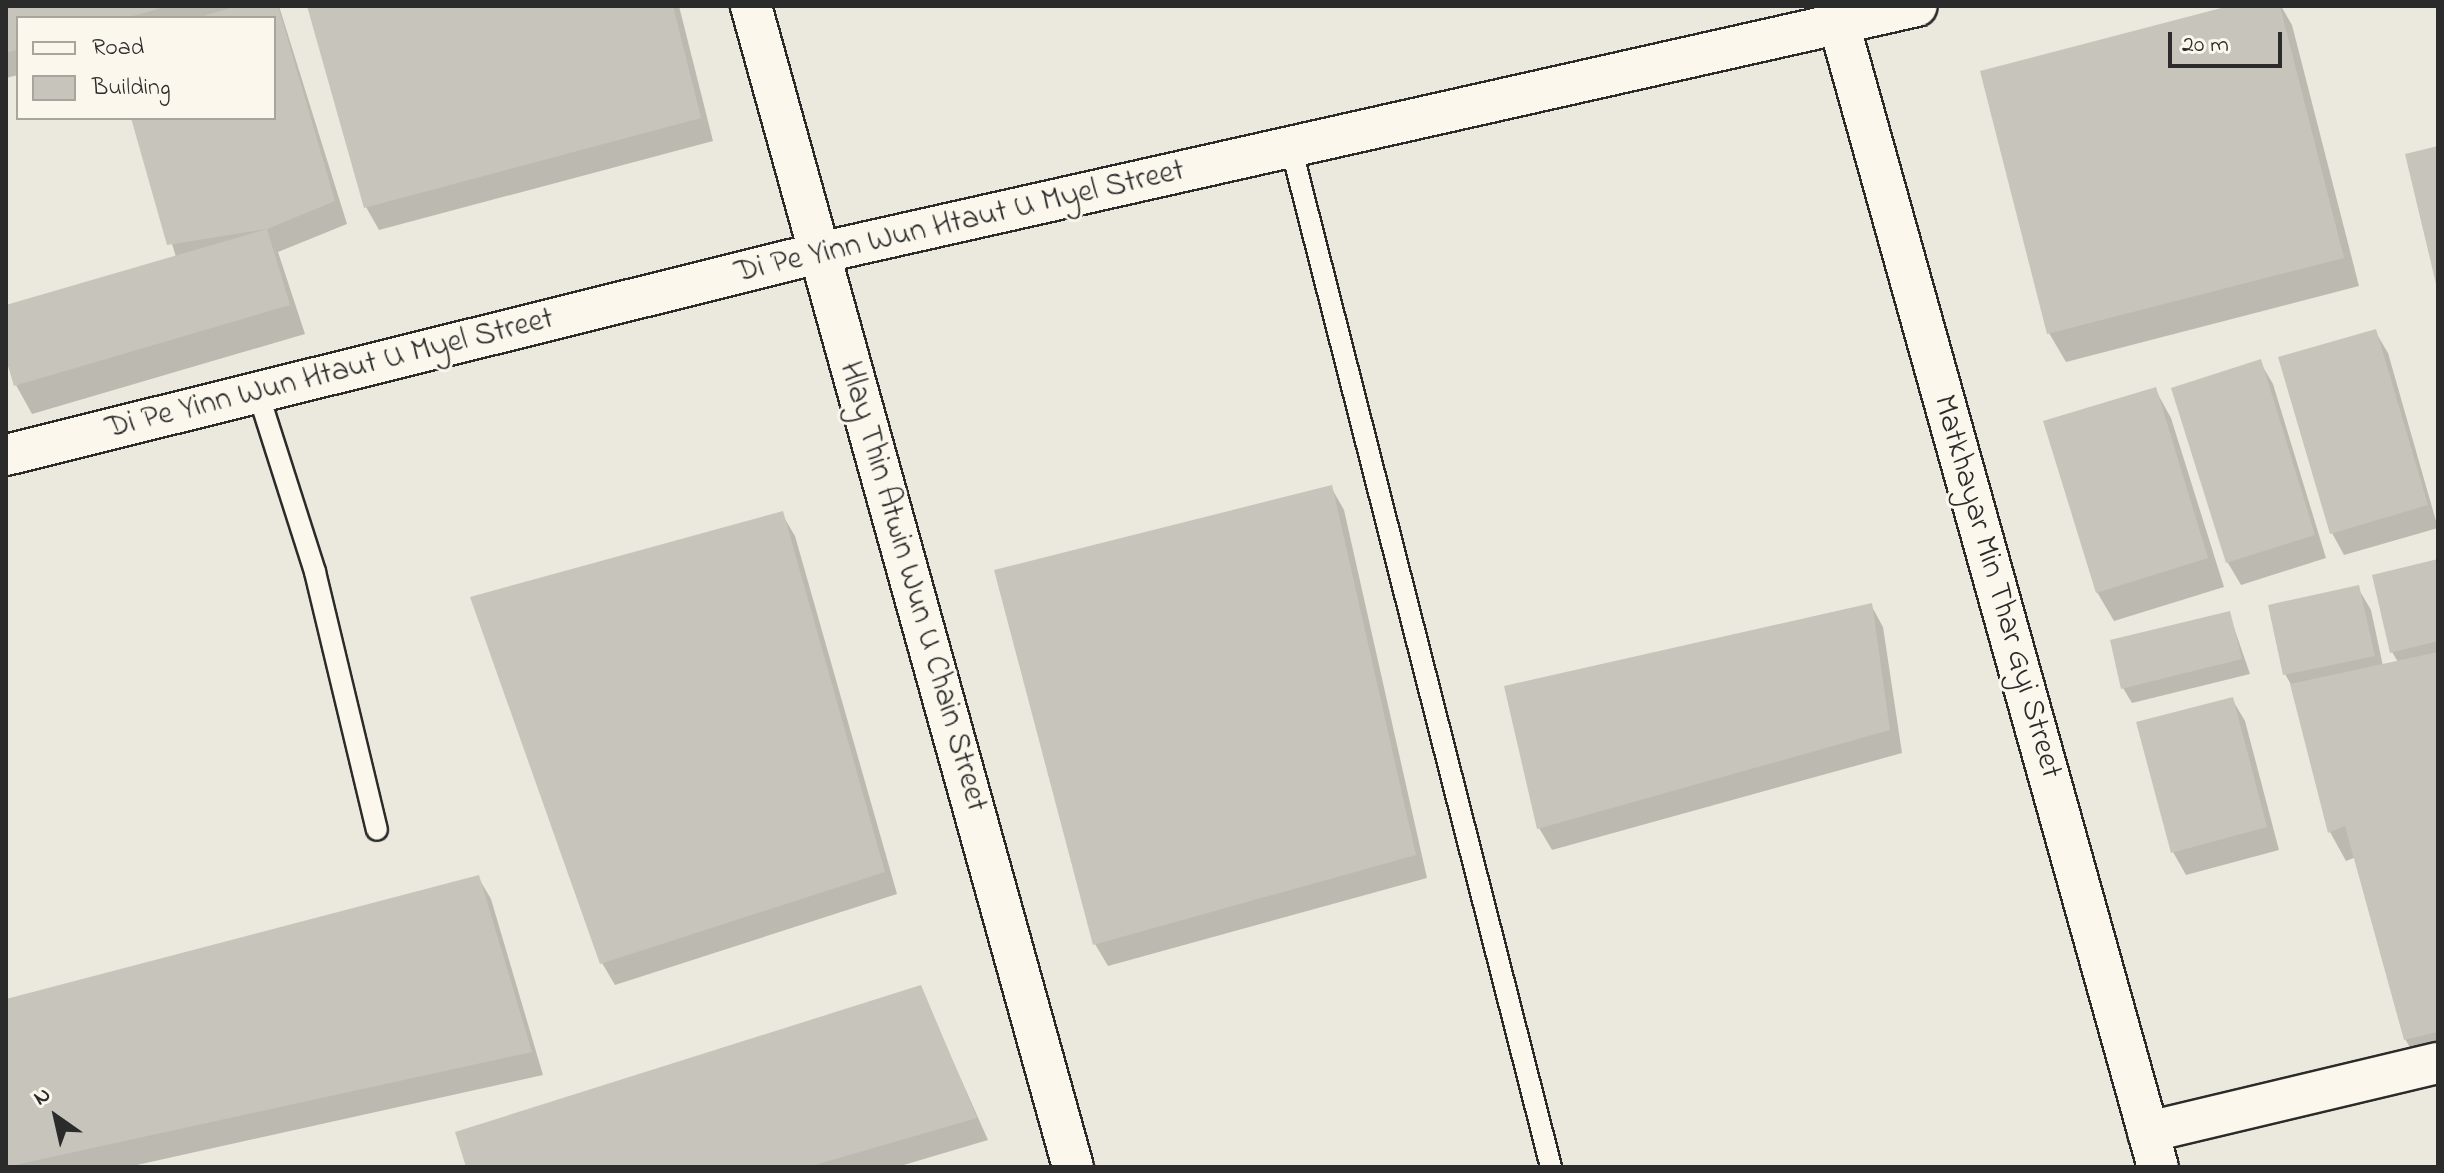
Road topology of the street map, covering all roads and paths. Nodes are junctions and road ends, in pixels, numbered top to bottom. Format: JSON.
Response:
{"nodes":[{"id":1,"x":751,"y":6,"type":"edge"},
{"id":2,"x":1917,"y":6,"type":"edge"},
{"id":3,"x":1837,"y":15,"type":"edge"},
{"id":4,"x":1291,"y":147,"type":"junction"},
{"id":5,"x":819,"y":253,"type":"junction"},
{"id":6,"x":258,"y":393,"type":"junction"},
{"id":7,"x":6,"y":455,"type":"edge"},
{"id":8,"x":377,"y":830,"type":"dead end"},
{"id":9,"x":2438,"y":1063,"type":"edge"},
{"id":10,"x":2153,"y":1150,"type":"edge"},
{"id":11,"x":1073,"y":1167,"type":"edge"},
{"id":12,"x":1551,"y":1167,"type":"edge"}],
"edges":[{"from":1,"to":5,"type":"street","name":"Hlay Thin Atwin Wun U Chain Street"},
{"from":2,"to":3,"type":"street","name":"Di Pe Yinn Wun Htaut U Myel Street"},
{"from":3,"to":4,"type":"street","name":"Di Pe Yinn Wun Htaut U Myel Street"},
{"from":3,"to":10,"type":"street","name":"Matkhayar Min Thar Gyi Street"},
{"from":4,"to":5,"type":"street","name":"Di Pe Yinn Wun Htaut U Myel Street"},
{"from":4,"to":12,"type":"lane"},
{"from":5,"to":6,"type":"street","name":"Di Pe Yinn Wun Htaut U Myel Street"},
{"from":5,"to":11,"type":"street","name":"Hlay Thin Atwin Wun U Chain Street"},
{"from":6,"to":7,"type":"street","name":"Di Pe Yinn Wun Htaut U Myel Street"},
{"from":6,"to":8,"type":"lane"},
{"from":9,"to":10,"type":"street"}]}
